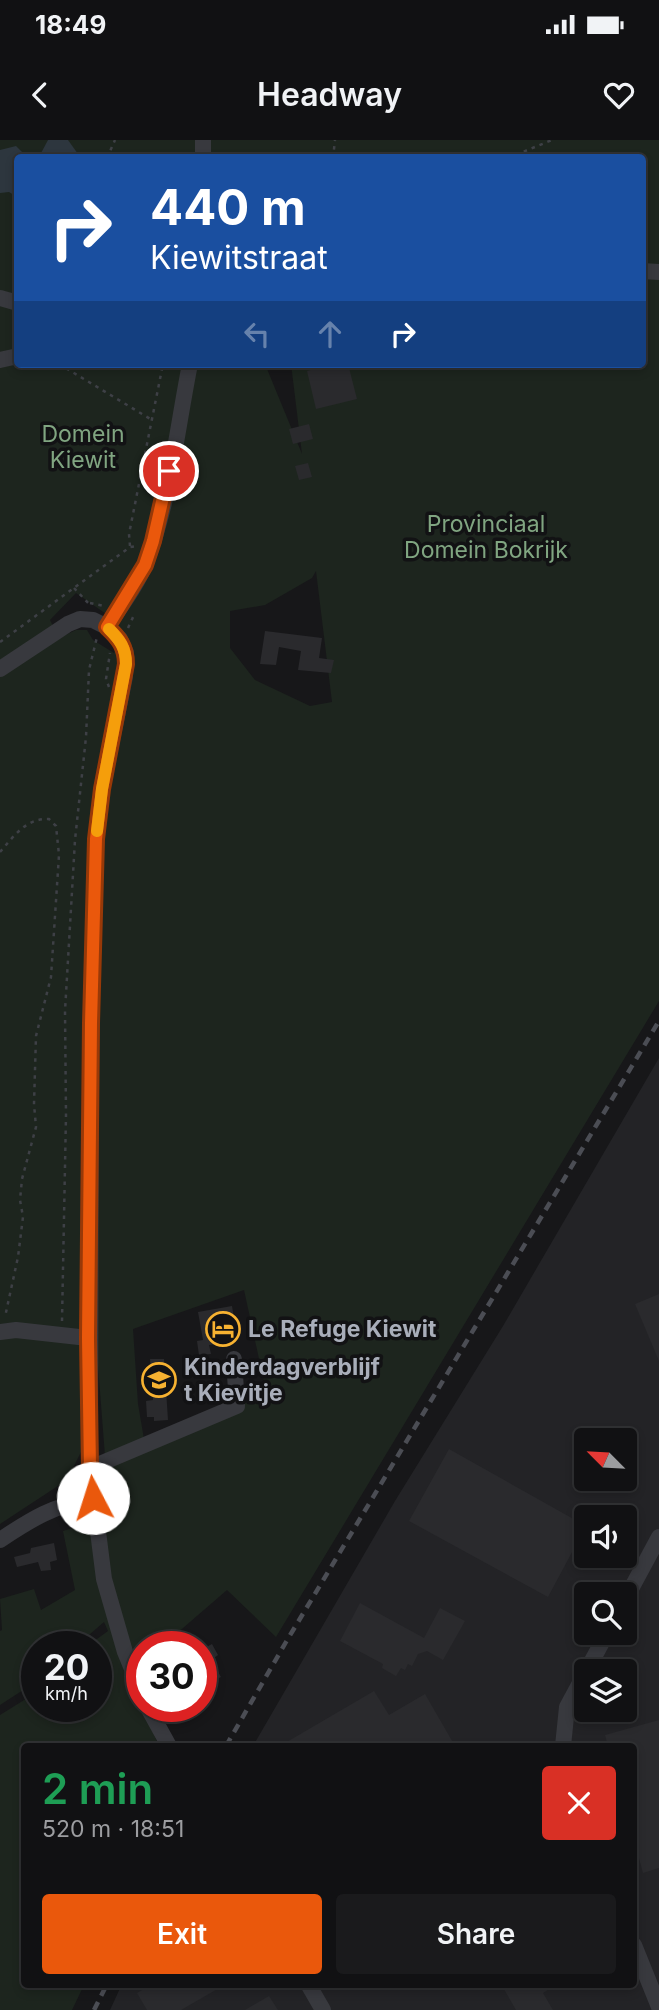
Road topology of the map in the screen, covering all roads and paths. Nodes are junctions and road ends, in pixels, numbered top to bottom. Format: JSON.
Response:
{"nodes":[{"id":1,"x":552,"y":140,"type":"edge"},
{"id":2,"x":518,"y":154,"type":"edge"},
{"id":3,"x":66,"y":368,"type":"edge"},
{"id":4,"x":162,"y":368,"type":"edge"},
{"id":5,"x":189,"y":368,"type":"edge"},
{"id":6,"x":152,"y":421,"type":"junction"},
{"id":7,"x":153,"y":541,"type":"junction"},
{"id":8,"x":130,"y":547,"type":"junction"},
{"id":9,"x":75,"y":588,"type":"junction"},
{"id":10,"x":90,"y":603,"type":"junction"},
{"id":11,"x":110,"y":609,"type":"dead end"},
{"id":12,"x":94,"y":613,"type":"dead end"},
{"id":13,"x":99,"y":633,"type":"junction"},
{"id":14,"x":0,"y":642,"type":"edge"},
{"id":15,"x":0,"y":669,"type":"edge"},
{"id":16,"x":122,"y":691,"type":"junction"},
{"id":17,"x":0,"y":852,"type":"edge"},
{"id":18,"x":0,"y":1320,"type":"edge"},
{"id":19,"x":0,"y":1332,"type":"edge"},
{"id":20,"x":62,"y":1335,"type":"junction"},
{"id":21,"x":88,"y":1338,"type":"junction"},
{"id":22,"x":233,"y":1359,"type":"dead end"},
{"id":23,"x":90,"y":1468,"type":"junction"},
{"id":24,"x":93,"y":1498,"type":"junction"},
{"id":25,"x":659,"y":1537,"type":"edge"},
{"id":26,"x":0,"y":1540,"type":"edge"},
{"id":27,"x":635,"y":1582,"type":"edge"},
{"id":28,"x":601,"y":1645,"type":"edge"},
{"id":29,"x":126,"y":1654,"type":"edge"},
{"id":30,"x":156,"y":1722,"type":"edge"},
{"id":31,"x":167,"y":1743,"type":"edge"},
{"id":32,"x":562,"y":1743,"type":"edge"},
{"id":33,"x":637,"y":1952,"type":"edge"},
{"id":34,"x":310,"y":1988,"type":"edge"},
{"id":35,"x":659,"y":2007,"type":"edge"},
{"id":36,"x":323,"y":2010,"type":"edge"}],
"edges":[{"from":1,"to":2,"type":"path"},
{"from":3,"to":6,"type":"path"},
{"from":4,"to":6,"type":"path"},
{"from":5,"to":7,"type":"street"},
{"from":6,"to":8,"type":"path"},
{"from":7,"to":8,"type":"path"},
{"from":7,"to":13,"type":"street"},
{"from":8,"to":9,"type":"path"},
{"from":9,"to":10,"type":"path"},
{"from":9,"to":14,"type":"path"},
{"from":10,"to":11,"type":"path"},
{"from":10,"to":12,"type":"path"},
{"from":13,"to":15,"type":"street"},
{"from":13,"to":16,"type":"path"},
{"from":13,"to":16,"type":"street"},
{"from":13,"to":20,"type":"path"},
{"from":16,"to":21,"type":"street"},
{"from":17,"to":18,"type":"path"},
{"from":19,"to":20,"type":"street"},
{"from":20,"to":21,"type":"street"},
{"from":21,"to":23,"type":"street"},
{"from":22,"to":23,"type":"street"},
{"from":23,"to":24,"type":"street"},
{"from":24,"to":26,"type":"street"},
{"from":24,"to":29,"type":"street"},
{"from":25,"to":27,"type":"street"},
{"from":28,"to":32,"type":"street"},
{"from":30,"to":31,"type":"street"},
{"from":33,"to":35,"type":"street"},
{"from":34,"to":36,"type":"street"}]}
